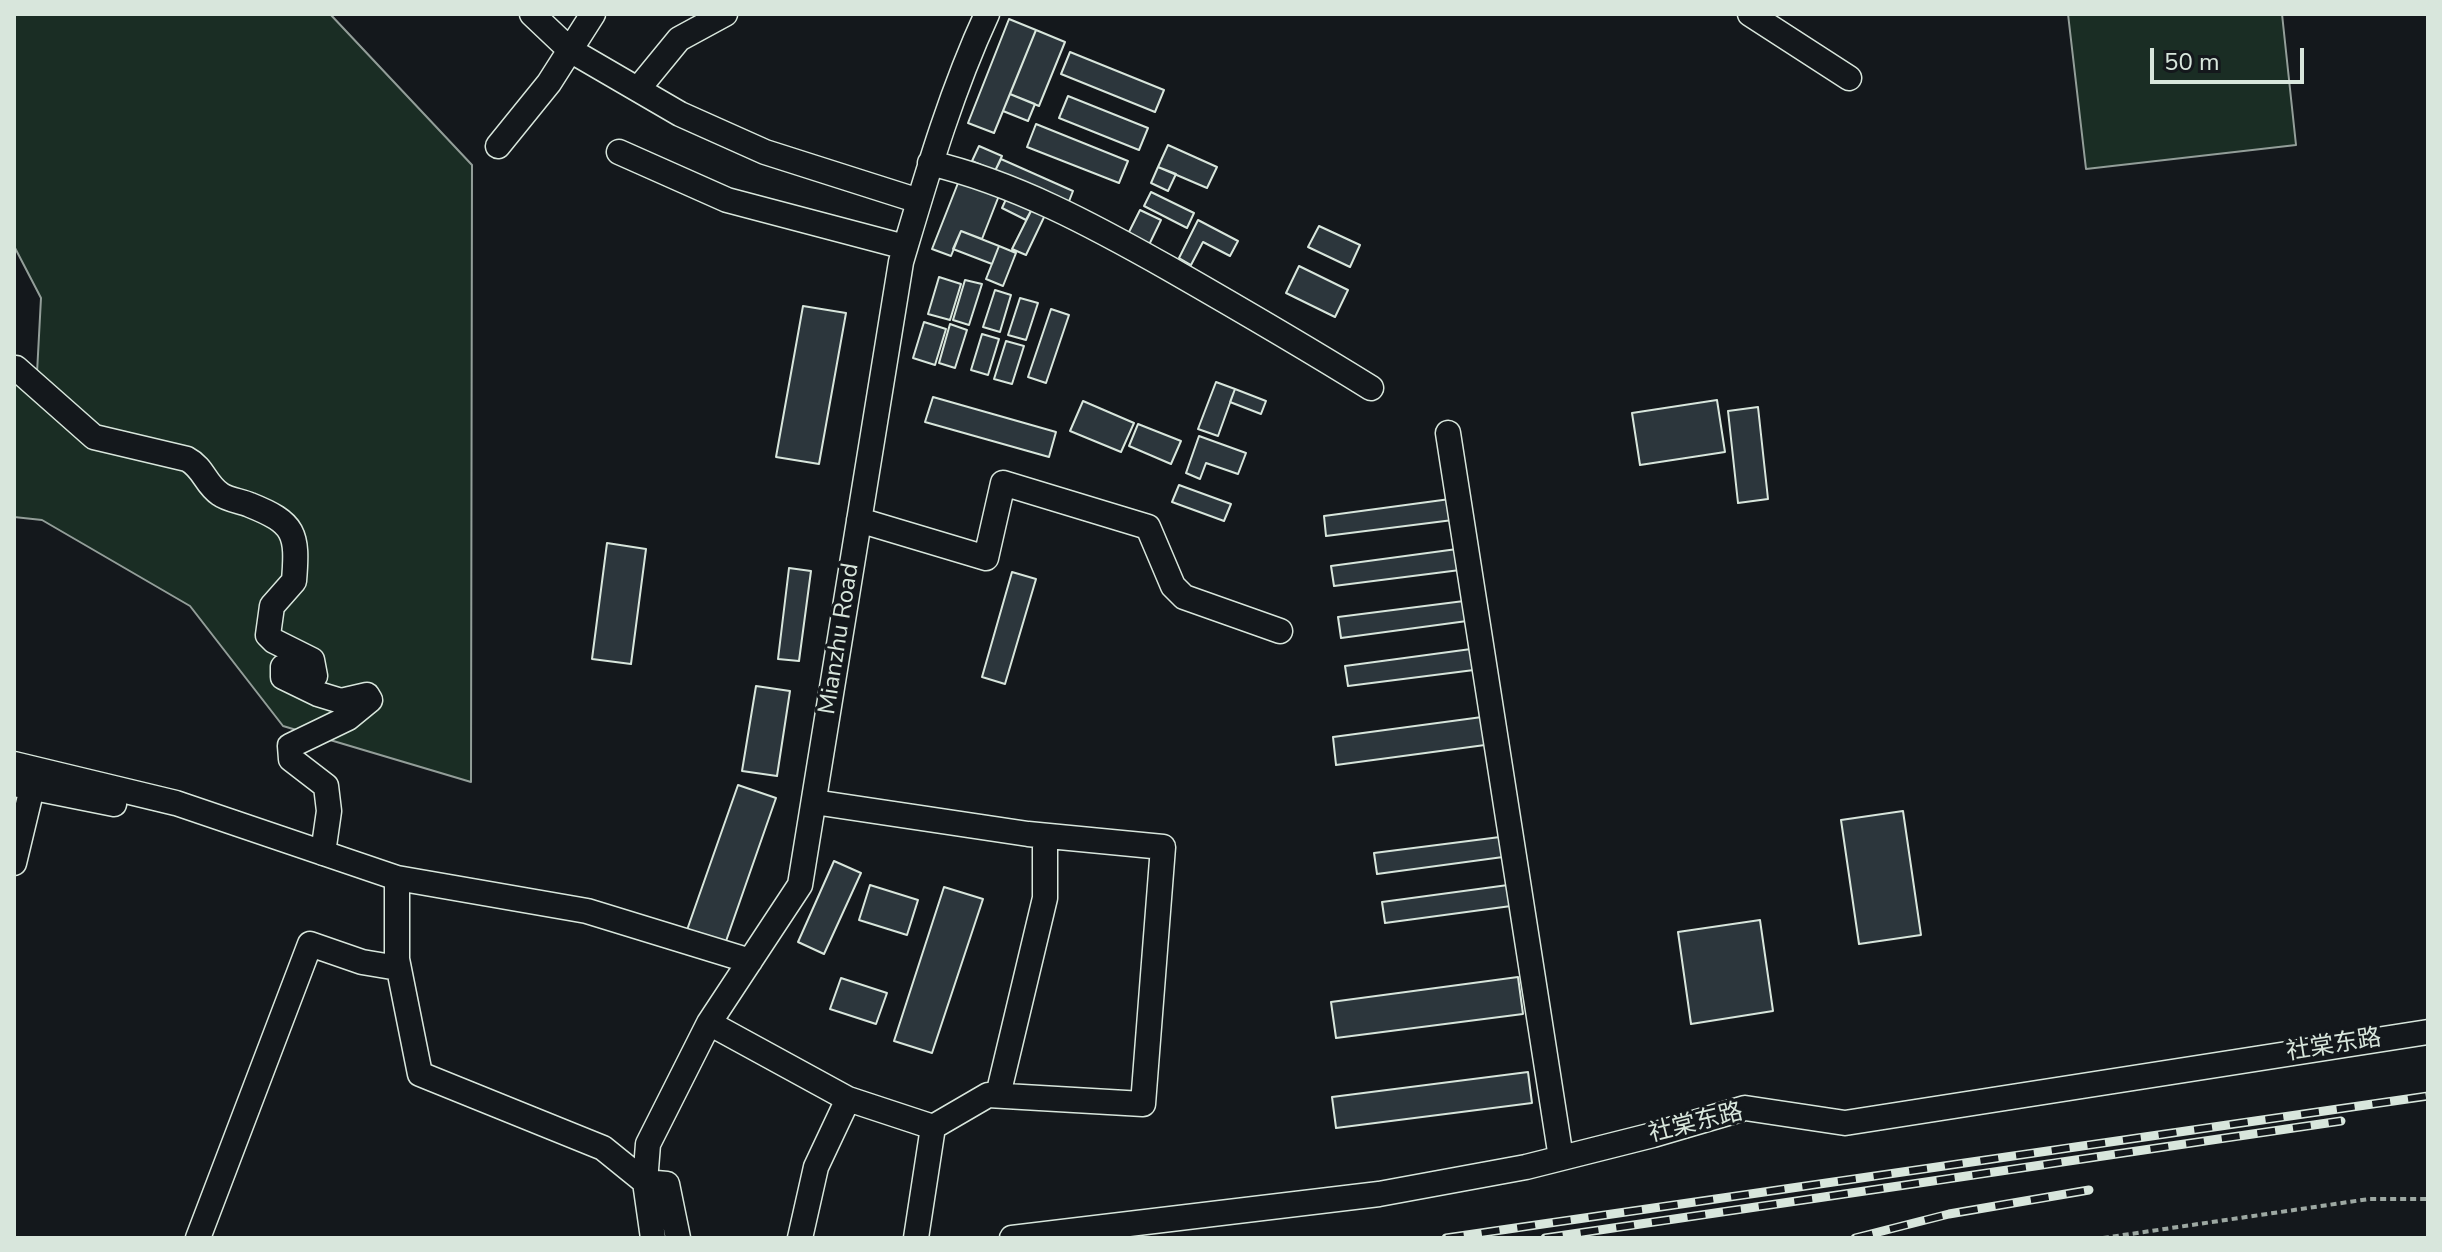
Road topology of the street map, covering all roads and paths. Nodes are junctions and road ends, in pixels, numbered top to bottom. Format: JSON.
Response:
{"nodes":[{"id":1,"x":532,"y":14,"type":"edge"},
{"id":2,"x":593,"y":14,"type":"edge"},
{"id":3,"x":725,"y":14,"type":"edge"},
{"id":4,"x":987,"y":14,"type":"edge"},
{"id":5,"x":1750,"y":14,"type":"edge"},
{"id":6,"x":570,"y":50,"type":"junction"},
{"id":7,"x":1849,"y":78,"type":"dead end"},
{"id":8,"x":638,"y":89,"type":"junction"},
{"id":9,"x":498,"y":146,"type":"dead end"},
{"id":10,"x":619,"y":152,"type":"dead end"},
{"id":11,"x":930,"y":163,"type":"junction"},
{"id":12,"x":919,"y":201,"type":"junction"},
{"id":13,"x":905,"y":247,"type":"junction"},
{"id":14,"x":15,"y":362,"type":"edge"},
{"id":15,"x":1371,"y":388,"type":"dead end"},
{"id":16,"x":1448,"y":433,"type":"dead end"},
{"id":17,"x":859,"y":520,"type":"junction"},
{"id":18,"x":1280,"y":631,"type":"dead end"},
{"id":19,"x":14,"y":764,"type":"edge"},
{"id":20,"x":23,"y":786,"type":"edge"},
{"id":21,"x":124,"y":790,"type":"junction"},
{"id":22,"x":814,"y":802,"type":"junction"},
{"id":23,"x":1045,"y":836,"type":"junction"},
{"id":24,"x":323,"y":853,"type":"junction"},
{"id":25,"x":14,"y":863,"type":"edge"},
{"id":26,"x":397,"y":878,"type":"junction"},
{"id":27,"x":750,"y":961,"type":"junction"},
{"id":28,"x":398,"y":968,"type":"junction"},
{"id":29,"x":709,"y":1023,"type":"junction"},
{"id":30,"x":2428,"y":1032,"type":"edge"},
{"id":31,"x":998,"y":1095,"type":"junction"},
{"id":32,"x":848,"y":1099,"type":"junction"},
{"id":33,"x":933,"y":1127,"type":"junction"},
{"id":34,"x":1561,"y":1158,"type":"junction"},
{"id":35,"x":645,"y":1182,"type":"junction"},
{"id":36,"x":2428,"y":1199,"type":"edge"},
{"id":37,"x":198,"y":1238,"type":"edge"},
{"id":38,"x":653,"y":1238,"type":"edge"},
{"id":39,"x":678,"y":1238,"type":"edge"},
{"id":40,"x":800,"y":1238,"type":"edge"},
{"id":41,"x":916,"y":1238,"type":"edge"},
{"id":42,"x":1012,"y":1238,"type":"edge"},
{"id":43,"x":2103,"y":1238,"type":"edge"}],
"edges":[{"from":1,"to":6,"type":"street"},
{"from":2,"to":6,"type":"street"},
{"from":3,"to":8,"type":"street"},
{"from":4,"to":11,"type":"street","name":"Mianzhu Road"},
{"from":5,"to":7,"type":"street"},
{"from":6,"to":8,"type":"street"},
{"from":6,"to":9,"type":"street"},
{"from":8,"to":12,"type":"street"},
{"from":10,"to":13,"type":"street"},
{"from":11,"to":12,"type":"street","name":"Mianzhu Road"},
{"from":11,"to":15,"type":"street"},
{"from":12,"to":13,"type":"street","name":"Mianzhu Road"},
{"from":13,"to":17,"type":"street","name":"Mianzhu Road"},
{"from":14,"to":24,"type":"street"},
{"from":16,"to":34,"type":"street"},
{"from":17,"to":18,"type":"street"},
{"from":17,"to":22,"type":"street","name":"Mianzhu Road"},
{"from":19,"to":21,"type":"street"},
{"from":20,"to":21,"type":"street"},
{"from":20,"to":25,"type":"street"},
{"from":21,"to":24,"type":"street"},
{"from":22,"to":23,"type":"street"},
{"from":22,"to":27,"type":"street","name":"Mianzhu Road"},
{"from":23,"to":31,"type":"street"},
{"from":23,"to":31,"type":"street"},
{"from":24,"to":26,"type":"street"},
{"from":26,"to":27,"type":"street"},
{"from":26,"to":28,"type":"street"},
{"from":27,"to":29,"type":"street","name":"Mianzhu Road"},
{"from":28,"to":35,"type":"street"},
{"from":28,"to":37,"type":"street"},
{"from":29,"to":32,"type":"street"},
{"from":29,"to":35,"type":"street","name":"Mianzhu Road"},
{"from":30,"to":34,"type":"street","name":"社棠东路"},
{"from":31,"to":33,"type":"street"},
{"from":32,"to":33,"type":"street"},
{"from":32,"to":40,"type":"street"},
{"from":33,"to":41,"type":"street"},
{"from":34,"to":42,"type":"street","name":"社棠东路"},
{"from":35,"to":38,"type":"street","name":"Mianzhu Road"},
{"from":35,"to":39,"type":"street"},
{"from":36,"to":43,"type":"path"}]}
